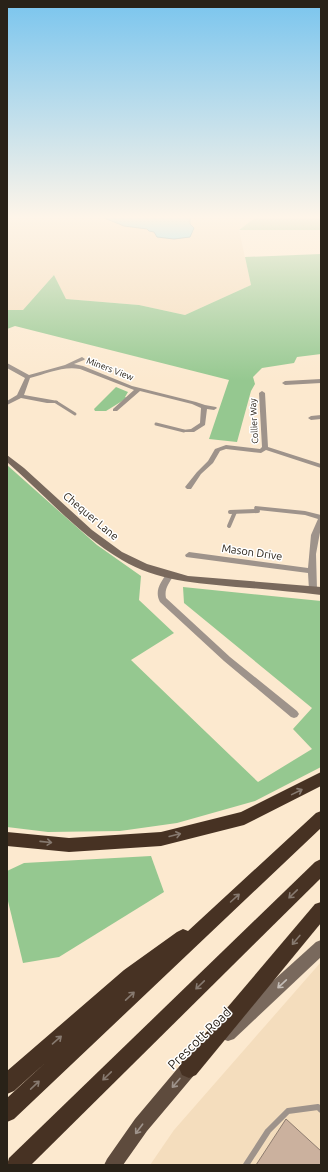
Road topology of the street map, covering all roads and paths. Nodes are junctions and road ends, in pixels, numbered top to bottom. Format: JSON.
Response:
{"nodes":[{"id":1,"x":82,"y":359,"type":"dead end"},
{"id":2,"x":7,"y":365,"type":"edge"},
{"id":3,"x":64,"y":366,"type":"junction"},
{"id":4,"x":28,"y":377,"type":"junction"},
{"id":5,"x":321,"y":381,"type":"edge"},
{"id":6,"x":285,"y":383,"type":"dead end"},
{"id":7,"x":139,"y":389,"type":"junction"},
{"id":8,"x":262,"y":393,"type":"dead end"},
{"id":9,"x":20,"y":396,"type":"junction"},
{"id":10,"x":56,"y":402,"type":"joint"},
{"id":11,"x":7,"y":403,"type":"edge"},
{"id":12,"x":204,"y":407,"type":"junction"},
{"id":13,"x":214,"y":408,"type":"dead end"},
{"id":14,"x":115,"y":410,"type":"dead end"},
{"id":15,"x":75,"y":414,"type":"dead end"},
{"id":16,"x":321,"y":417,"type":"edge"},
{"id":17,"x":311,"y":418,"type":"dead end"},
{"id":18,"x":156,"y":424,"type":"dead end"},
{"id":19,"x":184,"y":431,"type":"joint"},
{"id":20,"x":265,"y":448,"type":"junction"},
{"id":21,"x":7,"y":458,"type":"edge"},
{"id":22,"x":321,"y":466,"type":"edge"},
{"id":23,"x":189,"y":487,"type":"dead end"},
{"id":24,"x":258,"y":508,"type":"joint"},
{"id":25,"x":230,"y":512,"type":"dead end"},
{"id":26,"x":235,"y":512,"type":"junction"},
{"id":27,"x":321,"y":517,"type":"edge"},
{"id":28,"x":321,"y":520,"type":"edge"},
{"id":29,"x":229,"y":526,"type":"dead end"},
{"id":30,"x":189,"y":555,"type":"dead end"},
{"id":31,"x":312,"y":571,"type":"junction"},
{"id":32,"x":170,"y":575,"type":"junction"},
{"id":33,"x":317,"y":590,"type":"edge"},
{"id":34,"x":294,"y":714,"type":"dead end"},
{"id":35,"x":321,"y":780,"type":"edge"},
{"id":36,"x":321,"y":818,"type":"edge"},
{"id":37,"x":7,"y":838,"type":"edge"},
{"id":38,"x":321,"y":866,"type":"edge"},
{"id":39,"x":321,"y":910,"type":"edge"},
{"id":40,"x":220,"y":911,"type":"junction"},
{"id":41,"x":321,"y":947,"type":"edge"},
{"id":42,"x":189,"y":1068,"type":"junction"},
{"id":43,"x":7,"y":1084,"type":"edge"},
{"id":44,"x":321,"y":1110,"type":"edge"},
{"id":45,"x":7,"y":1112,"type":"edge"},
{"id":46,"x":16,"y":1165,"type":"edge"},
{"id":47,"x":113,"y":1165,"type":"edge"},
{"id":48,"x":246,"y":1165,"type":"edge"}],
"edges":[{"from":1,"to":3,"type":"street"},
{"from":2,"to":4,"type":"street"},
{"from":3,"to":4,"type":"street","name":"Miners View"},
{"from":3,"to":7,"type":"street","name":"Miners View"},
{"from":4,"to":9,"type":"street"},
{"from":5,"to":6,"type":"street"},
{"from":7,"to":12,"type":"street","name":"Miners View"},
{"from":7,"to":14,"type":"street","name":"Miners View"},
{"from":8,"to":20,"type":"street","name":"Collier Way"},
{"from":9,"to":10,"type":"street"},
{"from":9,"to":11,"type":"street"},
{"from":10,"to":15,"type":"lane"},
{"from":12,"to":13,"type":"street","name":"Miners View"},
{"from":12,"to":19,"type":"street"},
{"from":16,"to":17,"type":"street"},
{"from":18,"to":19,"type":"lane"},
{"from":20,"to":22,"type":"street","name":"Collier Way"},
{"from":20,"to":23,"type":"street","name":"Collier Way"},
{"from":21,"to":32,"type":"street","name":"Chequer Lane"},
{"from":24,"to":26,"type":"lane"},
{"from":24,"to":27,"type":"street"},
{"from":25,"to":26,"type":"lane"},
{"from":26,"to":29,"type":"lane"},
{"from":28,"to":31,"type":"street"},
{"from":30,"to":31,"type":"street","name":"Mason Drive"},
{"from":31,"to":33,"type":"street"},
{"from":32,"to":33,"type":"street","name":"Chequer Lane"},
{"from":32,"to":34,"type":"street"},
{"from":37,"to":35,"type":"highway","one_way":true},
{"from":40,"to":36,"type":"highway","one_way":true},
{"from":38,"to":46,"type":"highway","one_way":true},
{"from":39,"to":42,"type":"highway","one_way":true},
{"from":43,"to":40,"type":"highway","one_way":true},
{"from":45,"to":40,"type":"highway","one_way":true},
{"from":41,"to":42,"type":"street","name":"Prescott Road","one_way":true},
{"from":42,"to":47,"type":"main road","name":"Prescott Road","one_way":true},
{"from":44,"to":48,"type":"lane"}]}
